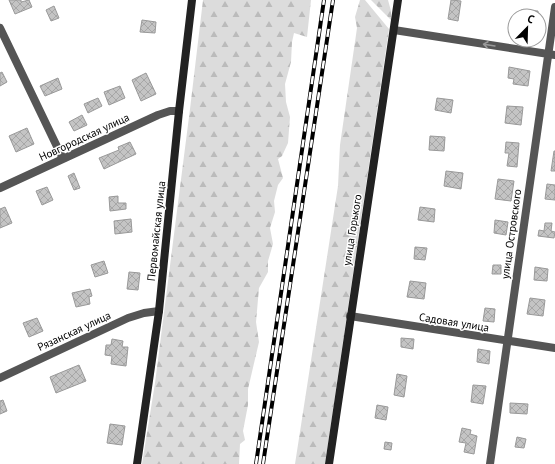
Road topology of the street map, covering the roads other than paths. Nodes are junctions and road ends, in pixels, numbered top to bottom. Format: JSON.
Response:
{"nodes":[{"id":1,"x":192,"y":0,"type":"edge"},
{"id":2,"x":398,"y":0,"type":"edge"},
{"id":3,"x":555,"y":7,"type":"edge"},
{"id":4,"x":0,"y":28,"type":"edge"},
{"id":5,"x":394,"y":30,"type":"junction"},
{"id":6,"x":552,"y":54,"type":"edge"},
{"id":7,"x":179,"y":111,"type":"junction"},
{"id":8,"x":64,"y":159,"type":"junction"},
{"id":9,"x":0,"y":188,"type":"edge"},
{"id":10,"x":159,"y":311,"type":"junction"},
{"id":11,"x":350,"y":316,"type":"junction"},
{"id":12,"x":507,"y":341,"type":"junction"},
{"id":13,"x":555,"y":348,"type":"edge"},
{"id":14,"x":0,"y":378,"type":"edge"},
{"id":15,"x":137,"y":464,"type":"edge"},
{"id":16,"x":329,"y":464,"type":"edge"},
{"id":17,"x":490,"y":464,"type":"edge"}],
"edges":[{"from":1,"to":7,"type":"street","name":"Первомайская улица"},
{"from":2,"to":5,"type":"street","name":"улица Горького"},
{"from":3,"to":6,"type":"street","name":"улица Островского"},
{"from":4,"to":8,"type":"street"},
{"from":6,"to":5,"type":"street","one_way":true},
{"from":5,"to":11,"type":"street","name":"улица Горького"},
{"from":6,"to":12,"type":"street","name":"улица Островского"},
{"from":7,"to":8,"type":"street","name":"Новгородская улица"},
{"from":7,"to":10,"type":"street","name":"Первомайская улица"},
{"from":8,"to":9,"type":"street","name":"Новгородская улица"},
{"from":10,"to":14,"type":"street","name":"Рязанская улица"},
{"from":10,"to":15,"type":"street","name":"Первомайская улица"},
{"from":11,"to":12,"type":"street","name":"Садовая улица"},
{"from":11,"to":16,"type":"street","name":"улица Горького"},
{"from":12,"to":13,"type":"street","name":"Садовая улица"},
{"from":12,"to":17,"type":"street","name":"улица Островского"}]}
